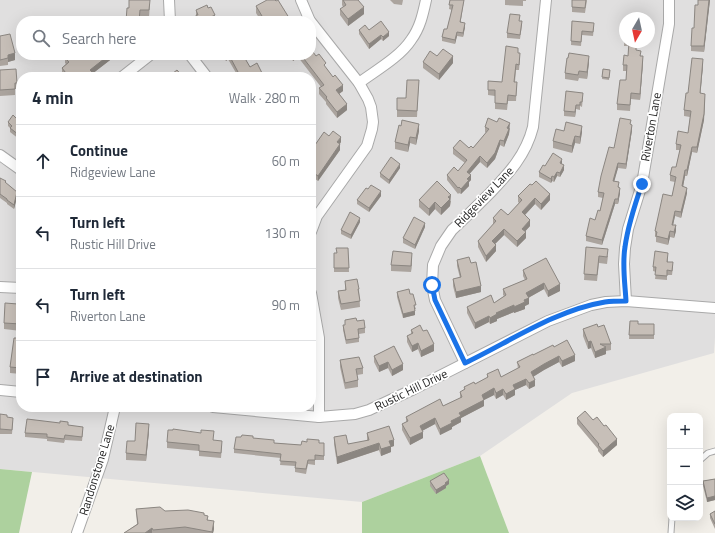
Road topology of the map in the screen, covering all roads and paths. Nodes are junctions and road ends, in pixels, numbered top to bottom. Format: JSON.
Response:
{"nodes":[{"id":1,"x":169,"y":0,"type":"edge"},
{"id":2,"x":301,"y":0,"type":"edge"},
{"id":3,"x":426,"y":0,"type":"edge"},
{"id":4,"x":546,"y":0,"type":"edge"},
{"id":5,"x":669,"y":0,"type":"edge"},
{"id":6,"x":170,"y":16,"type":"edge"},
{"id":7,"x":308,"y":16,"type":"edge"},
{"id":8,"x":316,"y":28,"type":"edge"},
{"id":9,"x":144,"y":60,"type":"edge"},
{"id":10,"x":194,"y":60,"type":"edge"},
{"id":11,"x":128,"y":72,"type":"edge"},
{"id":12,"x":204,"y":72,"type":"edge"},
{"id":13,"x":359,"y":83,"type":"junction"},
{"id":14,"x":0,"y":155,"type":"edge"},
{"id":15,"x":16,"y":166,"type":"edge"},
{"id":16,"x":316,"y":221,"type":"edge"},
{"id":17,"x":0,"y":287,"type":"edge"},
{"id":18,"x":16,"y":288,"type":"edge"},
{"id":19,"x":626,"y":301,"type":"junction"},
{"id":20,"x":715,"y":308,"type":"edge"},
{"id":21,"x":316,"y":321,"type":"edge"},
{"id":22,"x":465,"y":363,"type":"junction"},
{"id":23,"x":0,"y":390,"type":"edge"},
{"id":24,"x":16,"y":392,"type":"edge"},
{"id":25,"x":114,"y":412,"type":"edge"},
{"id":26,"x":266,"y":412,"type":"edge"},
{"id":27,"x":319,"y":417,"type":"junction"},
{"id":28,"x":715,"y":451,"type":"edge"},
{"id":29,"x":703,"y":458,"type":"edge"},
{"id":30,"x":672,"y":521,"type":"edge"},
{"id":31,"x":77,"y":533,"type":"edge"},
{"id":32,"x":671,"y":533,"type":"edge"}],
"edges":[{"from":1,"to":6,"type":"street"},
{"from":2,"to":7,"type":"street"},
{"from":3,"to":13,"type":"street"},
{"from":4,"to":22,"type":"street","name":"Ridgeview Lane"},
{"from":5,"to":19,"type":"street","name":"Riverton Lane"},
{"from":8,"to":13,"type":"street"},
{"from":9,"to":11,"type":"street"},
{"from":10,"to":12,"type":"street"},
{"from":13,"to":16,"type":"street"},
{"from":14,"to":15,"type":"street"},
{"from":17,"to":18,"type":"street"},
{"from":19,"to":20,"type":"street","name":"Rustic Hill Drive"},
{"from":19,"to":22,"type":"street","name":"Rustic Hill Drive"},
{"from":21,"to":27,"type":"street"},
{"from":22,"to":27,"type":"street","name":"Rustic Hill Drive"},
{"from":23,"to":24,"type":"street"},
{"from":25,"to":31,"type":"street","name":"Randonstone Lane"},
{"from":26,"to":27,"type":"street","name":"Rustic Hill Drive"},
{"from":28,"to":29,"type":"lane"},
{"from":30,"to":32,"type":"lane"}]}
